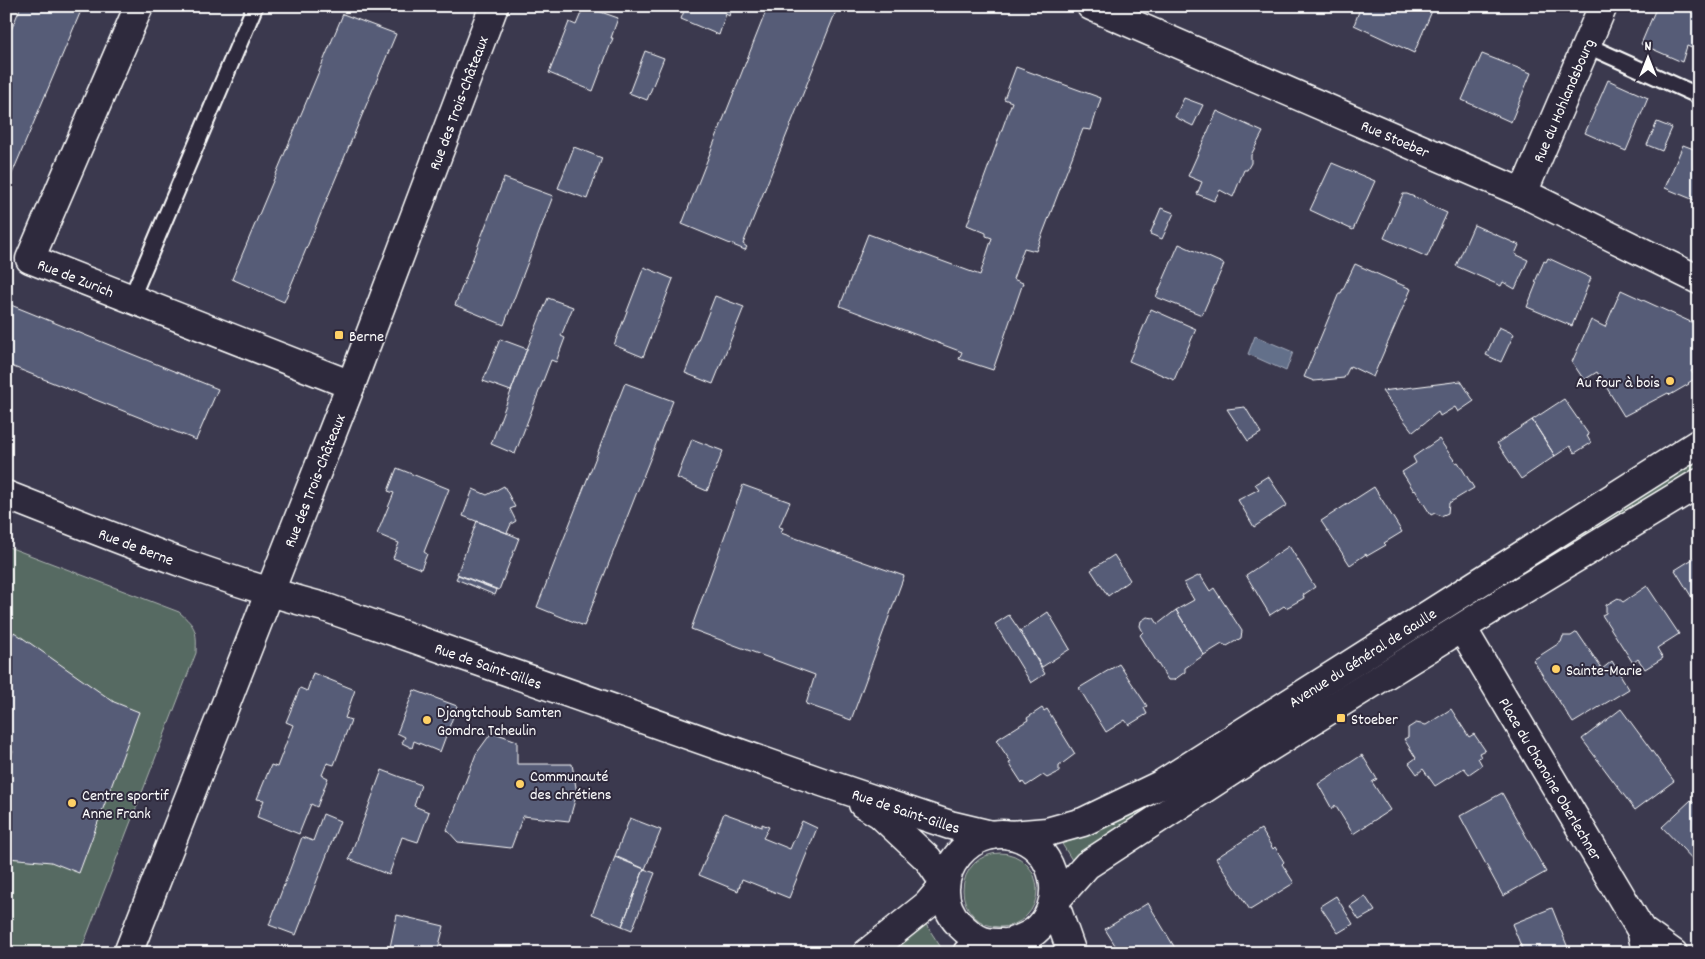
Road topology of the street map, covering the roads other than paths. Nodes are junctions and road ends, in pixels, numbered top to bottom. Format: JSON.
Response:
{"nodes":[{"id":1,"x":139,"y":6,"type":"edge"},
{"id":2,"x":255,"y":6,"type":"edge"},
{"id":3,"x":494,"y":6,"type":"edge"},
{"id":4,"x":1091,"y":6,"type":"edge"},
{"id":5,"x":1603,"y":6,"type":"edge"},
{"id":6,"x":1586,"y":45,"type":"junction"},
{"id":7,"x":1699,"y":96,"type":"edge"},
{"id":8,"x":1522,"y":193,"type":"junction"},
{"id":9,"x":1699,"y":280,"type":"edge"},
{"id":10,"x":131,"y":299,"type":"junction"},
{"id":11,"x":351,"y":386,"type":"junction"},
{"id":12,"x":1699,"y":443,"type":"edge"},
{"id":13,"x":1699,"y":483,"type":"edge"},
{"id":14,"x":6,"y":496,"type":"edge"},
{"id":15,"x":269,"y":593,"type":"junction"},
{"id":16,"x":1462,"y":628,"type":"junction"},
{"id":17,"x":822,"y":782,"type":"junction"},
{"id":18,"x":1001,"y":835,"type":"junction"},
{"id":19,"x":945,"y":884,"type":"junction"},
{"id":20,"x":1054,"y":902,"type":"junction"},
{"id":21,"x":1644,"y":941,"type":"edge"},
{"id":22,"x":1013,"y":948,"type":"edge"},
{"id":23,"x":128,"y":953,"type":"edge"},
{"id":24,"x":867,"y":953,"type":"edge"},
{"id":25,"x":967,"y":953,"type":"edge"},
{"id":26,"x":1072,"y":953,"type":"edge"},
{"id":27,"x":1673,"y":953,"type":"edge"}],
"edges":[{"from":1,"to":10,"type":"street","name":"Rue de Zurich"},
{"from":2,"to":10,"type":"lane"},
{"from":3,"to":11,"type":"street","name":"Rue des Trois-Châteaux"},
{"from":4,"to":8,"type":"street","name":"Rue Stoeber"},
{"from":5,"to":6,"type":"street","name":"Rue du Hohlandsbourg"},
{"from":6,"to":7,"type":"lane"},
{"from":6,"to":8,"type":"street","name":"Rue du Hohlandsbourg"},
{"from":8,"to":9,"type":"street","name":"Rue Stoeber"},
{"from":10,"to":11,"type":"street","name":"Rue de Zurich"},
{"from":11,"to":15,"type":"street","name":"Rue des Trois-Châteaux"},
{"from":12,"to":18,"type":"street","name":"Avenue du Général de Gaulle"},
{"from":13,"to":16,"type":"street","name":"Avenue du Général de Gaulle"},
{"from":14,"to":15,"type":"street","name":"Rue de Berne"},
{"from":15,"to":17,"type":"street","name":"Rue de Saint-Gilles"},
{"from":15,"to":23,"type":"street","name":"Rue des Trois-Châteaux"},
{"from":16,"to":20,"type":"street","name":"Avenue du Général de Gaulle"},
{"from":16,"to":21,"type":"street","name":"Place du Chanoine Oberlechner"},
{"from":17,"to":18,"type":"street","name":"Rue de Saint-Gilles"},
{"from":17,"to":19,"type":"street","name":"Rue de Saint-Gilles"},
{"from":18,"to":19,"type":"street"},
{"from":18,"to":20,"type":"street"},
{"from":19,"to":22,"type":"street"},
{"from":19,"to":24,"type":"street"},
{"from":20,"to":22,"type":"street"},
{"from":20,"to":26,"type":"street"},
{"from":21,"to":27,"type":"street","name":"Place du Chanoine Oberlechner"},
{"from":22,"to":25,"type":"street"}]}
